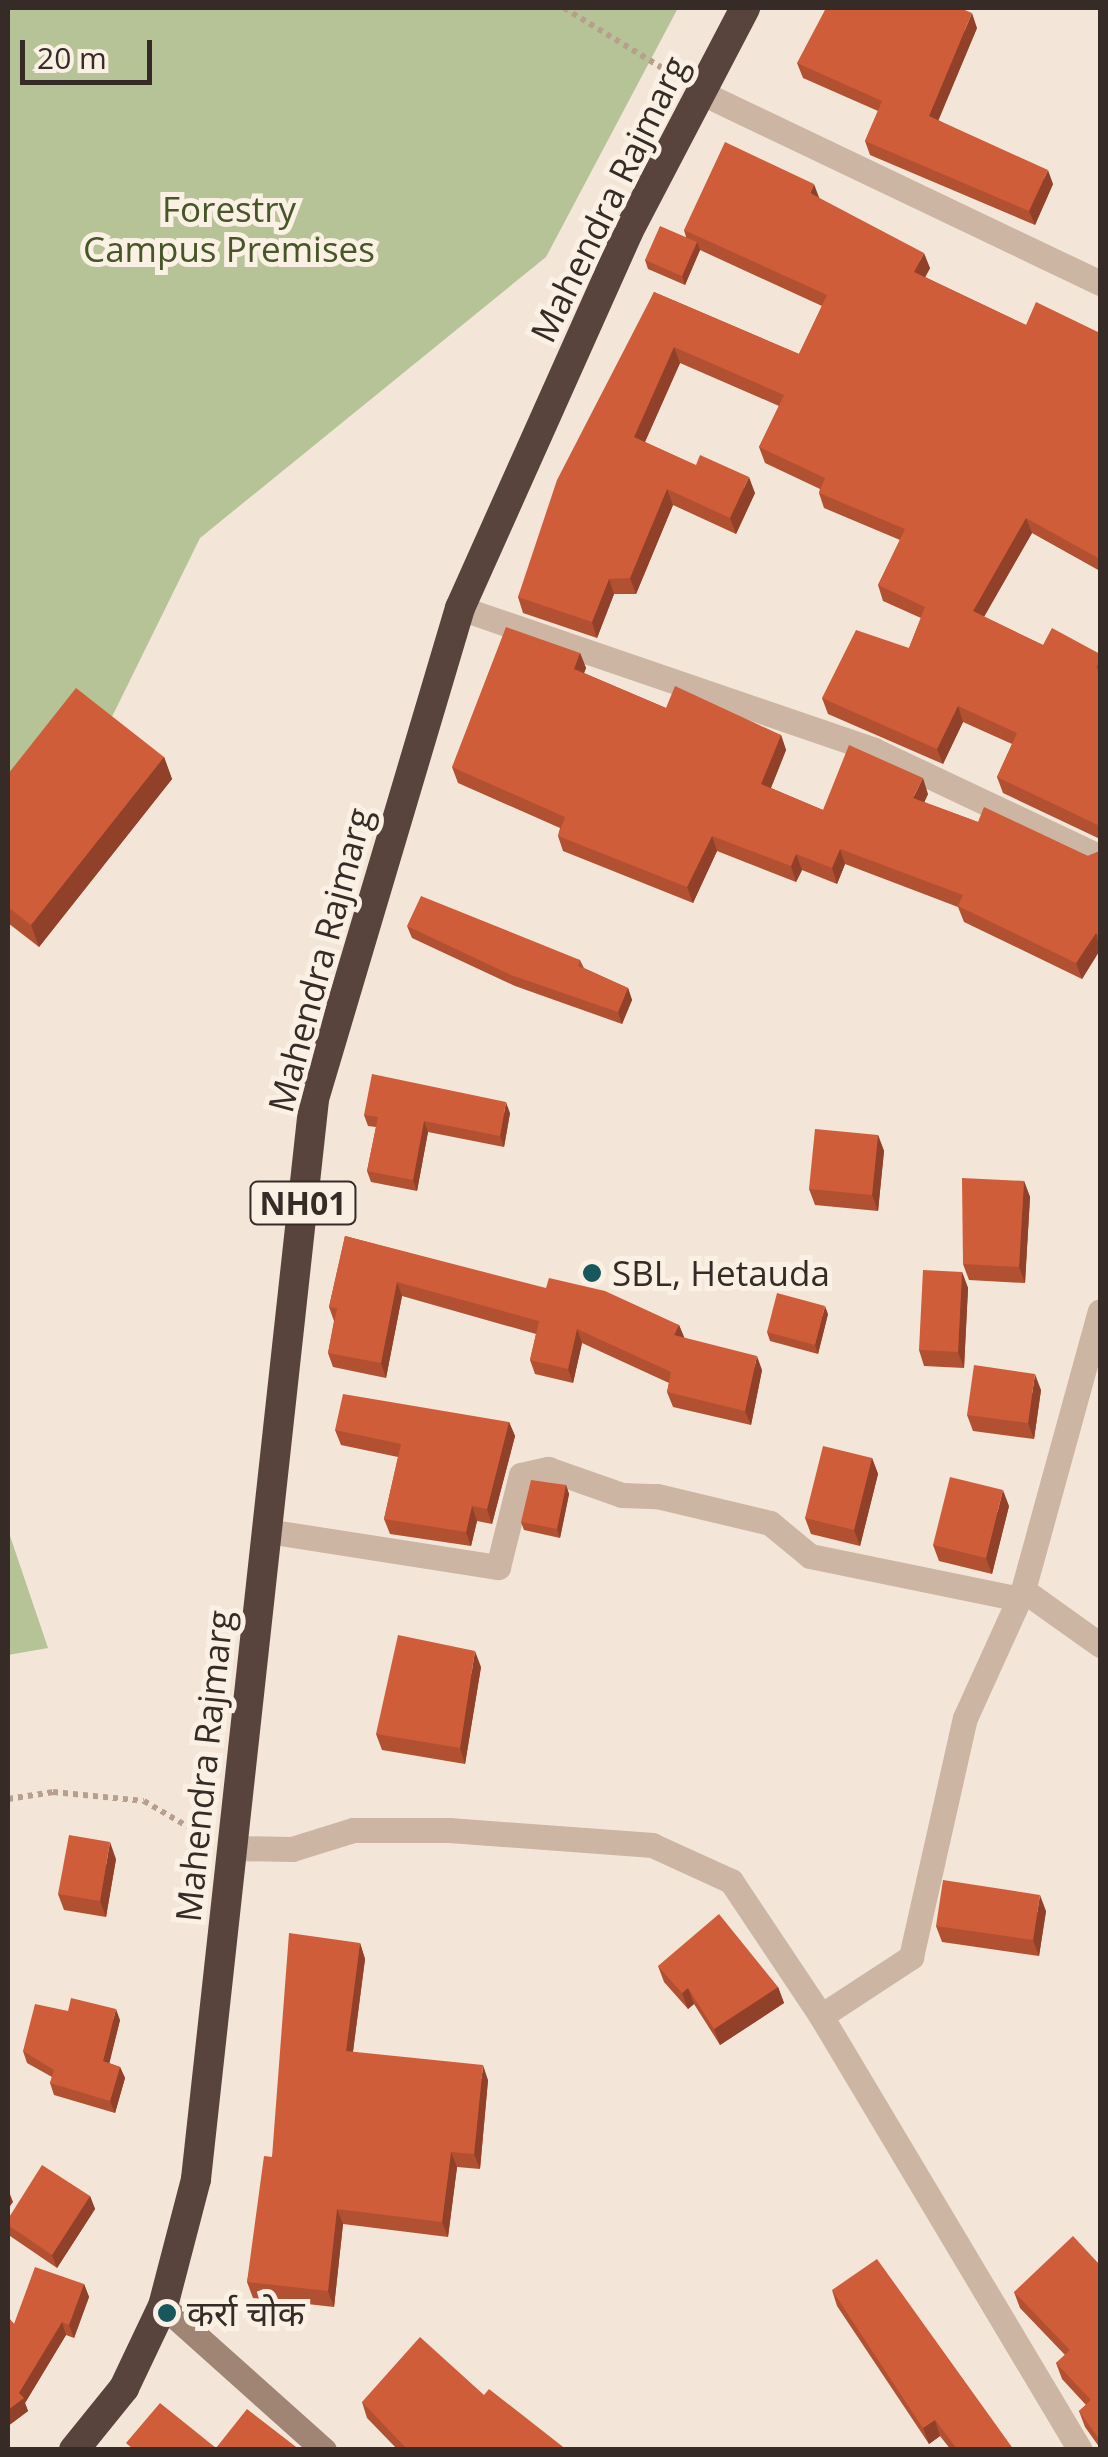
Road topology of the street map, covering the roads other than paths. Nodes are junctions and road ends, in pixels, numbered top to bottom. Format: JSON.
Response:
{"nodes":[{"id":1,"x":745,"y":8,"type":"edge"},
{"id":2,"x":702,"y":92,"type":"junction"},
{"id":3,"x":1100,"y":283,"type":"edge"},
{"id":4,"x":460,"y":608,"type":"junction"},
{"id":5,"x":1100,"y":857,"type":"edge"},
{"id":6,"x":1100,"y":1311,"type":"edge"},
{"id":7,"x":267,"y":1530,"type":"junction"},
{"id":8,"x":1021,"y":1594,"type":"junction"},
{"id":9,"x":1100,"y":1645,"type":"edge"},
{"id":10,"x":232,"y":1848,"type":"junction"},
{"id":11,"x":821,"y":2016,"type":"junction"},
{"id":12,"x":163,"y":2306,"type":"junction"},
{"id":13,"x":74,"y":2450,"type":"edge"},
{"id":14,"x":324,"y":2450,"type":"edge"},
{"id":15,"x":1080,"y":2450,"type":"edge"}],
"edges":[{"from":1,"to":2,"type":"highway","name":"Mahendra Rajmarg","number":"NH01"},
{"from":2,"to":3,"type":"street"},
{"from":2,"to":4,"type":"highway","name":"Mahendra Rajmarg","number":"NH01"},
{"from":4,"to":5,"type":"street"},
{"from":4,"to":7,"type":"highway","name":"Mahendra Rajmarg","number":"NH01"},
{"from":6,"to":8,"type":"street"},
{"from":7,"to":8,"type":"street"},
{"from":7,"to":10,"type":"highway","name":"Mahendra Rajmarg","number":"NH01"},
{"from":8,"to":9,"type":"street"},
{"from":8,"to":11,"type":"street"},
{"from":10,"to":11,"type":"street"},
{"from":10,"to":12,"type":"highway","name":"Mahendra Rajmarg","number":"NH01"},
{"from":11,"to":15,"type":"street"},
{"from":12,"to":13,"type":"highway","name":"Mahendra Rajmarg","number":"NH01"},
{"from":12,"to":14,"type":"street"}]}
